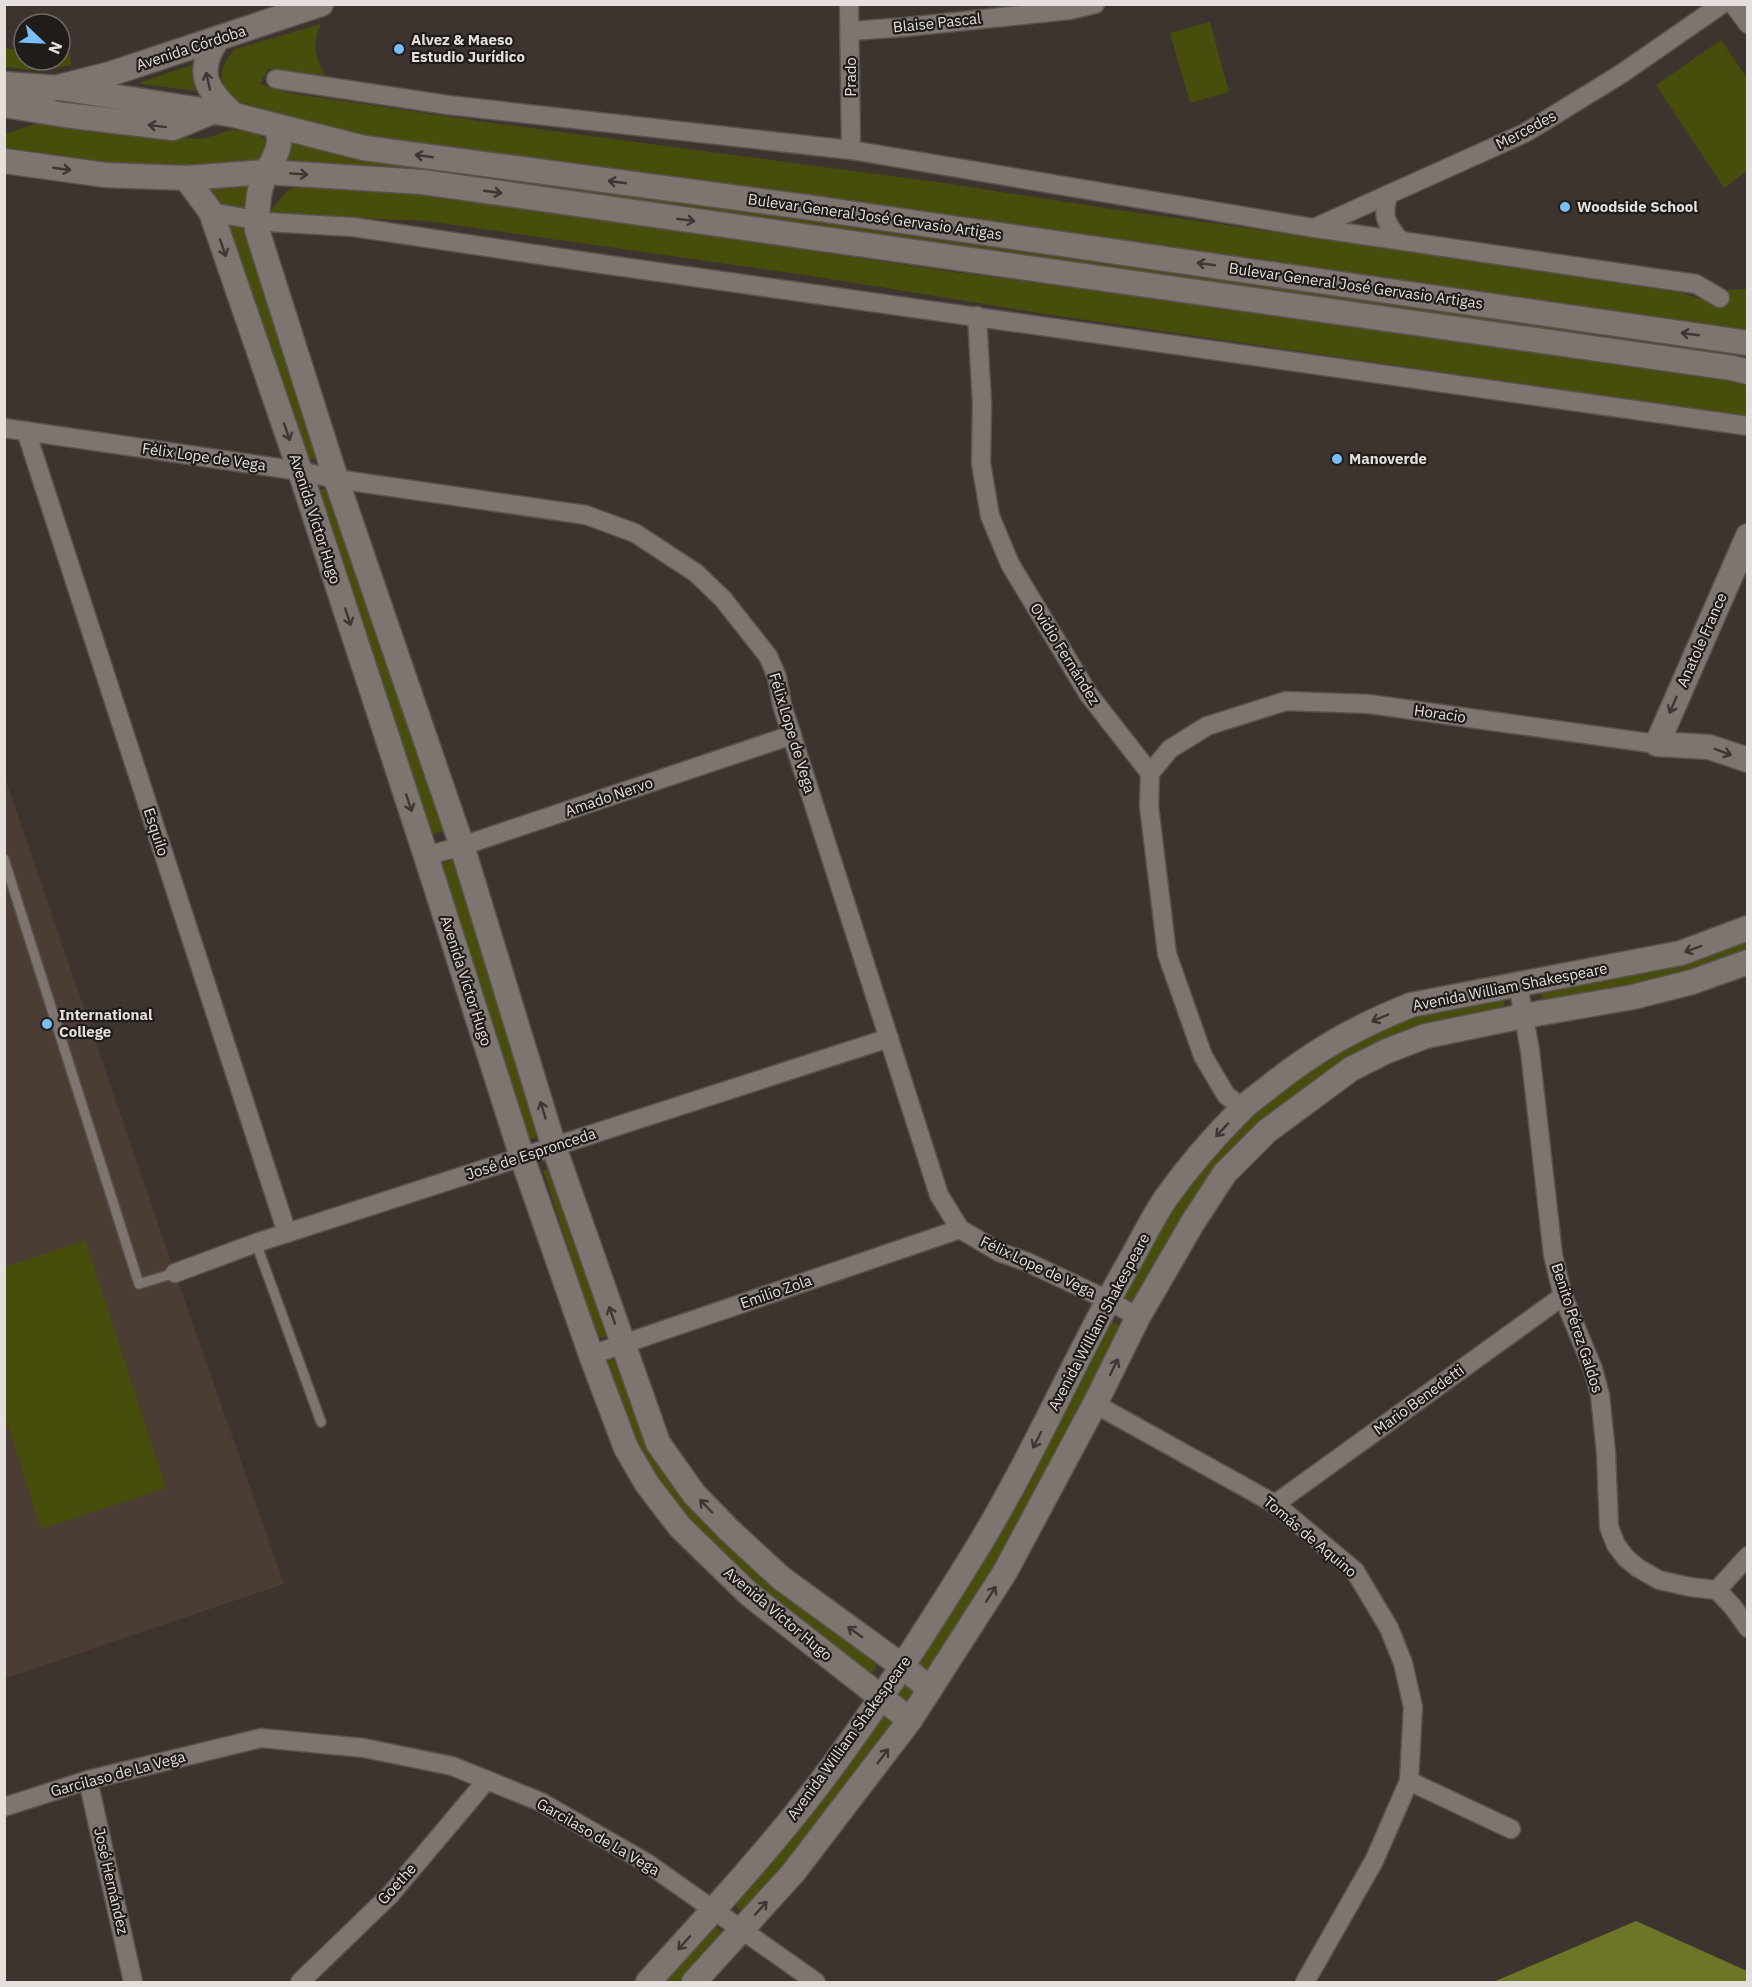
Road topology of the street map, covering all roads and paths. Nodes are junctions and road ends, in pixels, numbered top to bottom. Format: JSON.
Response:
{"nodes":[{"id":1,"x":321,"y":4,"type":"edge"},
{"id":2,"x":849,"y":4,"type":"edge"},
{"id":3,"x":1095,"y":4,"type":"edge"},
{"id":4,"x":1722,"y":4,"type":"edge"},
{"id":5,"x":1733,"y":4,"type":"edge"},
{"id":6,"x":1748,"y":24,"type":"edge"},
{"id":7,"x":851,"y":31,"type":"junction"},
{"id":8,"x":217,"y":40,"type":"junction"},
{"id":9,"x":276,"y":78,"type":"dead end"},
{"id":10,"x":4,"y":84,"type":"edge"},
{"id":11,"x":59,"y":88,"type":"junction"},
{"id":12,"x":4,"y":103,"type":"edge"},
{"id":13,"x":31,"y":110,"type":"junction"},
{"id":14,"x":223,"y":113,"type":"junction"},
{"id":15,"x":4,"y":120,"type":"edge"},
{"id":16,"x":276,"y":126,"type":"junction"},
{"id":17,"x":851,"y":150,"type":"junction"},
{"id":18,"x":4,"y":161,"type":"edge"},
{"id":19,"x":266,"y":172,"type":"junction"},
{"id":20,"x":186,"y":178,"type":"junction"},
{"id":21,"x":1389,"y":194,"type":"junction"},
{"id":22,"x":211,"y":212,"type":"junction"},
{"id":23,"x":257,"y":219,"type":"junction"},
{"id":24,"x":1314,"y":228,"type":"junction"},
{"id":25,"x":1400,"y":240,"type":"junction"},
{"id":26,"x":1720,"y":298,"type":"dead end"},
{"id":27,"x":977,"y":316,"type":"junction"},
{"id":28,"x":1748,"y":343,"type":"edge"},
{"id":29,"x":1748,"y":372,"type":"edge"},
{"id":30,"x":1748,"y":426,"type":"edge"},
{"id":31,"x":4,"y":429,"type":"edge"},
{"id":32,"x":26,"y":431,"type":"junction"},
{"id":33,"x":300,"y":471,"type":"junction"},
{"id":34,"x":336,"y":479,"type":"junction"},
{"id":35,"x":1748,"y":536,"type":"edge"},
{"id":36,"x":792,"y":735,"type":"junction"},
{"id":37,"x":1657,"y":744,"type":"junction"},
{"id":38,"x":1748,"y":760,"type":"edge"},
{"id":39,"x":1150,"y":773,"type":"junction"},
{"id":40,"x":462,"y":846,"type":"junction"},
{"id":41,"x":426,"y":856,"type":"junction"},
{"id":42,"x":4,"y":859,"type":"edge"},
{"id":43,"x":1748,"y":928,"type":"edge"},
{"id":44,"x":1748,"y":962,"type":"edge"},
{"id":45,"x":1518,"y":984,"type":"junction"},
{"id":46,"x":1524,"y":1016,"type":"junction"},
{"id":47,"x":889,"y":1038,"type":"junction"},
{"id":48,"x":1242,"y":1108,"type":"junction"},
{"id":49,"x":554,"y":1147,"type":"junction"},
{"id":50,"x":522,"y":1157,"type":"junction"},
{"id":51,"x":960,"y":1229,"type":"junction"},
{"id":52,"x":287,"y":1233,"type":"junction"},
{"id":53,"x":256,"y":1243,"type":"junction"},
{"id":54,"x":175,"y":1273,"type":"joint"},
{"id":55,"x":1563,"y":1296,"type":"junction"},
{"id":56,"x":1108,"y":1300,"type":"junction"},
{"id":57,"x":1138,"y":1317,"type":"junction"},
{"id":58,"x":622,"y":1345,"type":"junction"},
{"id":59,"x":591,"y":1355,"type":"junction"},
{"id":60,"x":1095,"y":1404,"type":"junction"},
{"id":61,"x":321,"y":1422,"type":"dead end"},
{"id":62,"x":1275,"y":1504,"type":"junction"},
{"id":63,"x":1748,"y":1556,"type":"edge"},
{"id":64,"x":1717,"y":1590,"type":"junction"},
{"id":65,"x":1748,"y":1628,"type":"edge"},
{"id":66,"x":902,"y":1666,"type":"junction"},
{"id":67,"x":930,"y":1689,"type":"junction"},
{"id":68,"x":881,"y":1697,"type":"junction"},
{"id":69,"x":910,"y":1720,"type":"junction"},
{"id":70,"x":88,"y":1780,"type":"junction"},
{"id":71,"x":488,"y":1780,"type":"junction"},
{"id":72,"x":1409,"y":1781,"type":"junction"},
{"id":73,"x":4,"y":1807,"type":"edge"},
{"id":74,"x":1511,"y":1829,"type":"dead end"},
{"id":75,"x":714,"y":1910,"type":"junction"},
{"id":76,"x":742,"y":1929,"type":"junction"},
{"id":77,"x":133,"y":1983,"type":"edge"},
{"id":78,"x":300,"y":1983,"type":"edge"},
{"id":79,"x":648,"y":1983,"type":"edge"},
{"id":80,"x":694,"y":1983,"type":"edge"},
{"id":81,"x":816,"y":1983,"type":"edge"},
{"id":82,"x":1305,"y":1983,"type":"edge"}],
"edges":[{"from":1,"to":8,"type":"street","name":"Avenida Córdoba"},
{"from":2,"to":7,"type":"street","name":"Prado"},
{"from":3,"to":7,"type":"street","name":"Blaise Pascal"},
{"from":4,"to":21,"type":"street","name":"Mercedes"},
{"from":5,"to":6,"type":"street"},
{"from":7,"to":17,"type":"street","name":"Prado"},
{"from":8,"to":11,"type":"street","name":"Avenida Córdoba"},
{"from":14,"to":8,"type":"street","one_way":true},
{"from":9,"to":17,"type":"street"},
{"from":10,"to":11,"type":"street","name":"Bulevar General José Gervasio Artigas"},
{"from":11,"to":12,"type":"street","name":"Avenida Córdoba"},
{"from":11,"to":13,"type":"street","name":"Avenida Córdoba"},
{"from":11,"to":14,"type":"street","name":"Bulevar General José Gervasio Artigas"},
{"from":12,"to":13,"type":"street"},
{"from":14,"to":13,"type":"street","one_way":true},
{"from":13,"to":15,"type":"street","name":"Avenida Córdoba"},
{"from":14,"to":16,"type":"street","name":"Bulevar General José Gervasio Artigas"},
{"from":16,"to":19,"type":"street","name":"Avenida Víctor Hugo"},
{"from":28,"to":16,"type":"street","name":"Bulevar General José Gervasio Artigas","one_way":true},
{"from":17,"to":24,"type":"street"},
{"from":18,"to":20,"type":"street","name":"Bulevar General José Gervasio Artigas","one_way":true},
{"from":19,"to":20,"type":"street","name":"Bulevar General José Gervasio Artigas"},
{"from":19,"to":23,"type":"street","name":"Avenida Víctor Hugo"},
{"from":19,"to":29,"type":"street","name":"Bulevar General José Gervasio Artigas","one_way":true},
{"from":20,"to":22,"type":"street","name":"Avenida Víctor Hugo"},
{"from":21,"to":24,"type":"street","name":"Mercedes"},
{"from":21,"to":25,"type":"street"},
{"from":22,"to":23,"type":"street"},
{"from":22,"to":33,"type":"street","name":"Avenida Víctor Hugo","one_way":true},
{"from":23,"to":27,"type":"street"},
{"from":23,"to":34,"type":"street","name":"Avenida Víctor Hugo"},
{"from":24,"to":25,"type":"street"},
{"from":25,"to":26,"type":"street"},
{"from":27,"to":30,"type":"street"},
{"from":27,"to":39,"type":"street","name":"Ovidio Fernández"},
{"from":31,"to":32,"type":"street","name":"Félix Lope de Vega"},
{"from":32,"to":33,"type":"street","name":"Félix Lope de Vega"},
{"from":32,"to":52,"type":"street","name":"Esquilo"},
{"from":33,"to":34,"type":"street","name":"Félix Lope de Vega"},
{"from":33,"to":41,"type":"street","name":"Avenida Víctor Hugo","one_way":true},
{"from":34,"to":36,"type":"street","name":"Félix Lope de Vega"},
{"from":34,"to":40,"type":"street","name":"Avenida Víctor Hugo"},
{"from":35,"to":37,"type":"street","name":"Anatole France","one_way":true},
{"from":36,"to":40,"type":"street","name":"Amado Nervo"},
{"from":36,"to":47,"type":"street","name":"Félix Lope de Vega"},
{"from":37,"to":38,"type":"street","name":"Horacio","one_way":true},
{"from":37,"to":39,"type":"street","name":"Horacio"},
{"from":39,"to":48,"type":"street"},
{"from":40,"to":41,"type":"street","name":"Amado Nervo"},
{"from":49,"to":40,"type":"street","name":"Avenida Víctor Hugo","one_way":true},
{"from":41,"to":50,"type":"street","name":"Avenida Víctor Hugo"},
{"from":42,"to":54,"type":"lane"},
{"from":43,"to":45,"type":"street","name":"Avenida William Shakespeare","one_way":true},
{"from":44,"to":46,"type":"street","name":"Avenida William Shakespeare"},
{"from":45,"to":46,"type":"street","name":"Benito Pérez Galdos"},
{"from":45,"to":48,"type":"street","name":"Avenida William Shakespeare","one_way":true},
{"from":46,"to":55,"type":"street","name":"Benito Pérez Galdos"},
{"from":46,"to":57,"type":"street","name":"Avenida William Shakespeare"},
{"from":47,"to":49,"type":"street","name":"José de Espronceda"},
{"from":47,"to":51,"type":"street","name":"Félix Lope de Vega"},
{"from":48,"to":56,"type":"street","name":"Avenida William Shakespeare","one_way":true},
{"from":49,"to":50,"type":"street","name":"José de Espronceda"},
{"from":58,"to":49,"type":"street","name":"Avenida Víctor Hugo","one_way":true},
{"from":50,"to":52,"type":"street","name":"José de Espronceda"},
{"from":50,"to":59,"type":"street","name":"Avenida Víctor Hugo"},
{"from":51,"to":56,"type":"street","name":"Félix Lope de Vega"},
{"from":51,"to":58,"type":"street","name":"Emilio Zola"},
{"from":52,"to":53,"type":"street","name":"José de Espronceda"},
{"from":53,"to":54,"type":"street","name":"José de Espronceda"},
{"from":53,"to":61,"type":"lane"},
{"from":55,"to":62,"type":"street","name":"Mario Benedetti"},
{"from":55,"to":64,"type":"street","name":"Benito Pérez Galdos"},
{"from":56,"to":57,"type":"street","name":"Félix Lope de Vega"},
{"from":56,"to":66,"type":"street","name":"Avenida William Shakespeare","one_way":true},
{"from":60,"to":57,"type":"street","name":"Avenida William Shakespeare","one_way":true},
{"from":58,"to":59,"type":"street","name":"Emilio Zola"},
{"from":66,"to":58,"type":"street","name":"Avenida Víctor Hugo","one_way":true},
{"from":59,"to":68,"type":"street","name":"Avenida Víctor Hugo"},
{"from":60,"to":62,"type":"street","name":"Tomás de Aquino"},
{"from":67,"to":60,"type":"street","name":"Avenida William Shakespeare","one_way":true},
{"from":62,"to":72,"type":"street","name":"Tomás de Aquino"},
{"from":63,"to":64,"type":"street"},
{"from":64,"to":65,"type":"street"},
{"from":66,"to":67,"type":"street","name":"Avenida Víctor Hugo"},
{"from":66,"to":68,"type":"street","name":"Avenida William Shakespeare"},
{"from":67,"to":69,"type":"street","name":"Avenida William Shakespeare"},
{"from":68,"to":69,"type":"street","name":"Avenida Víctor Hugo"},
{"from":68,"to":75,"type":"street","name":"Avenida William Shakespeare"},
{"from":76,"to":69,"type":"street","name":"Avenida William Shakespeare","one_way":true},
{"from":70,"to":71,"type":"street","name":"Garcilaso de La Vega"},
{"from":70,"to":73,"type":"street","name":"Garcilaso de La Vega"},
{"from":70,"to":77,"type":"street","name":"José Hernández"},
{"from":71,"to":75,"type":"street","name":"Garcilaso de La Vega"},
{"from":71,"to":78,"type":"street","name":"Goethe"},
{"from":72,"to":74,"type":"street"},
{"from":72,"to":82,"type":"street","name":"Tomás de Aquino"},
{"from":75,"to":76,"type":"street","name":"Garcilaso de La Vega"},
{"from":75,"to":79,"type":"street","name":"Avenida William Shakespeare","one_way":true},
{"from":76,"to":80,"type":"street","name":"Avenida William Shakespeare"},
{"from":76,"to":81,"type":"street","name":"Garcilaso de La Vega"}]}
